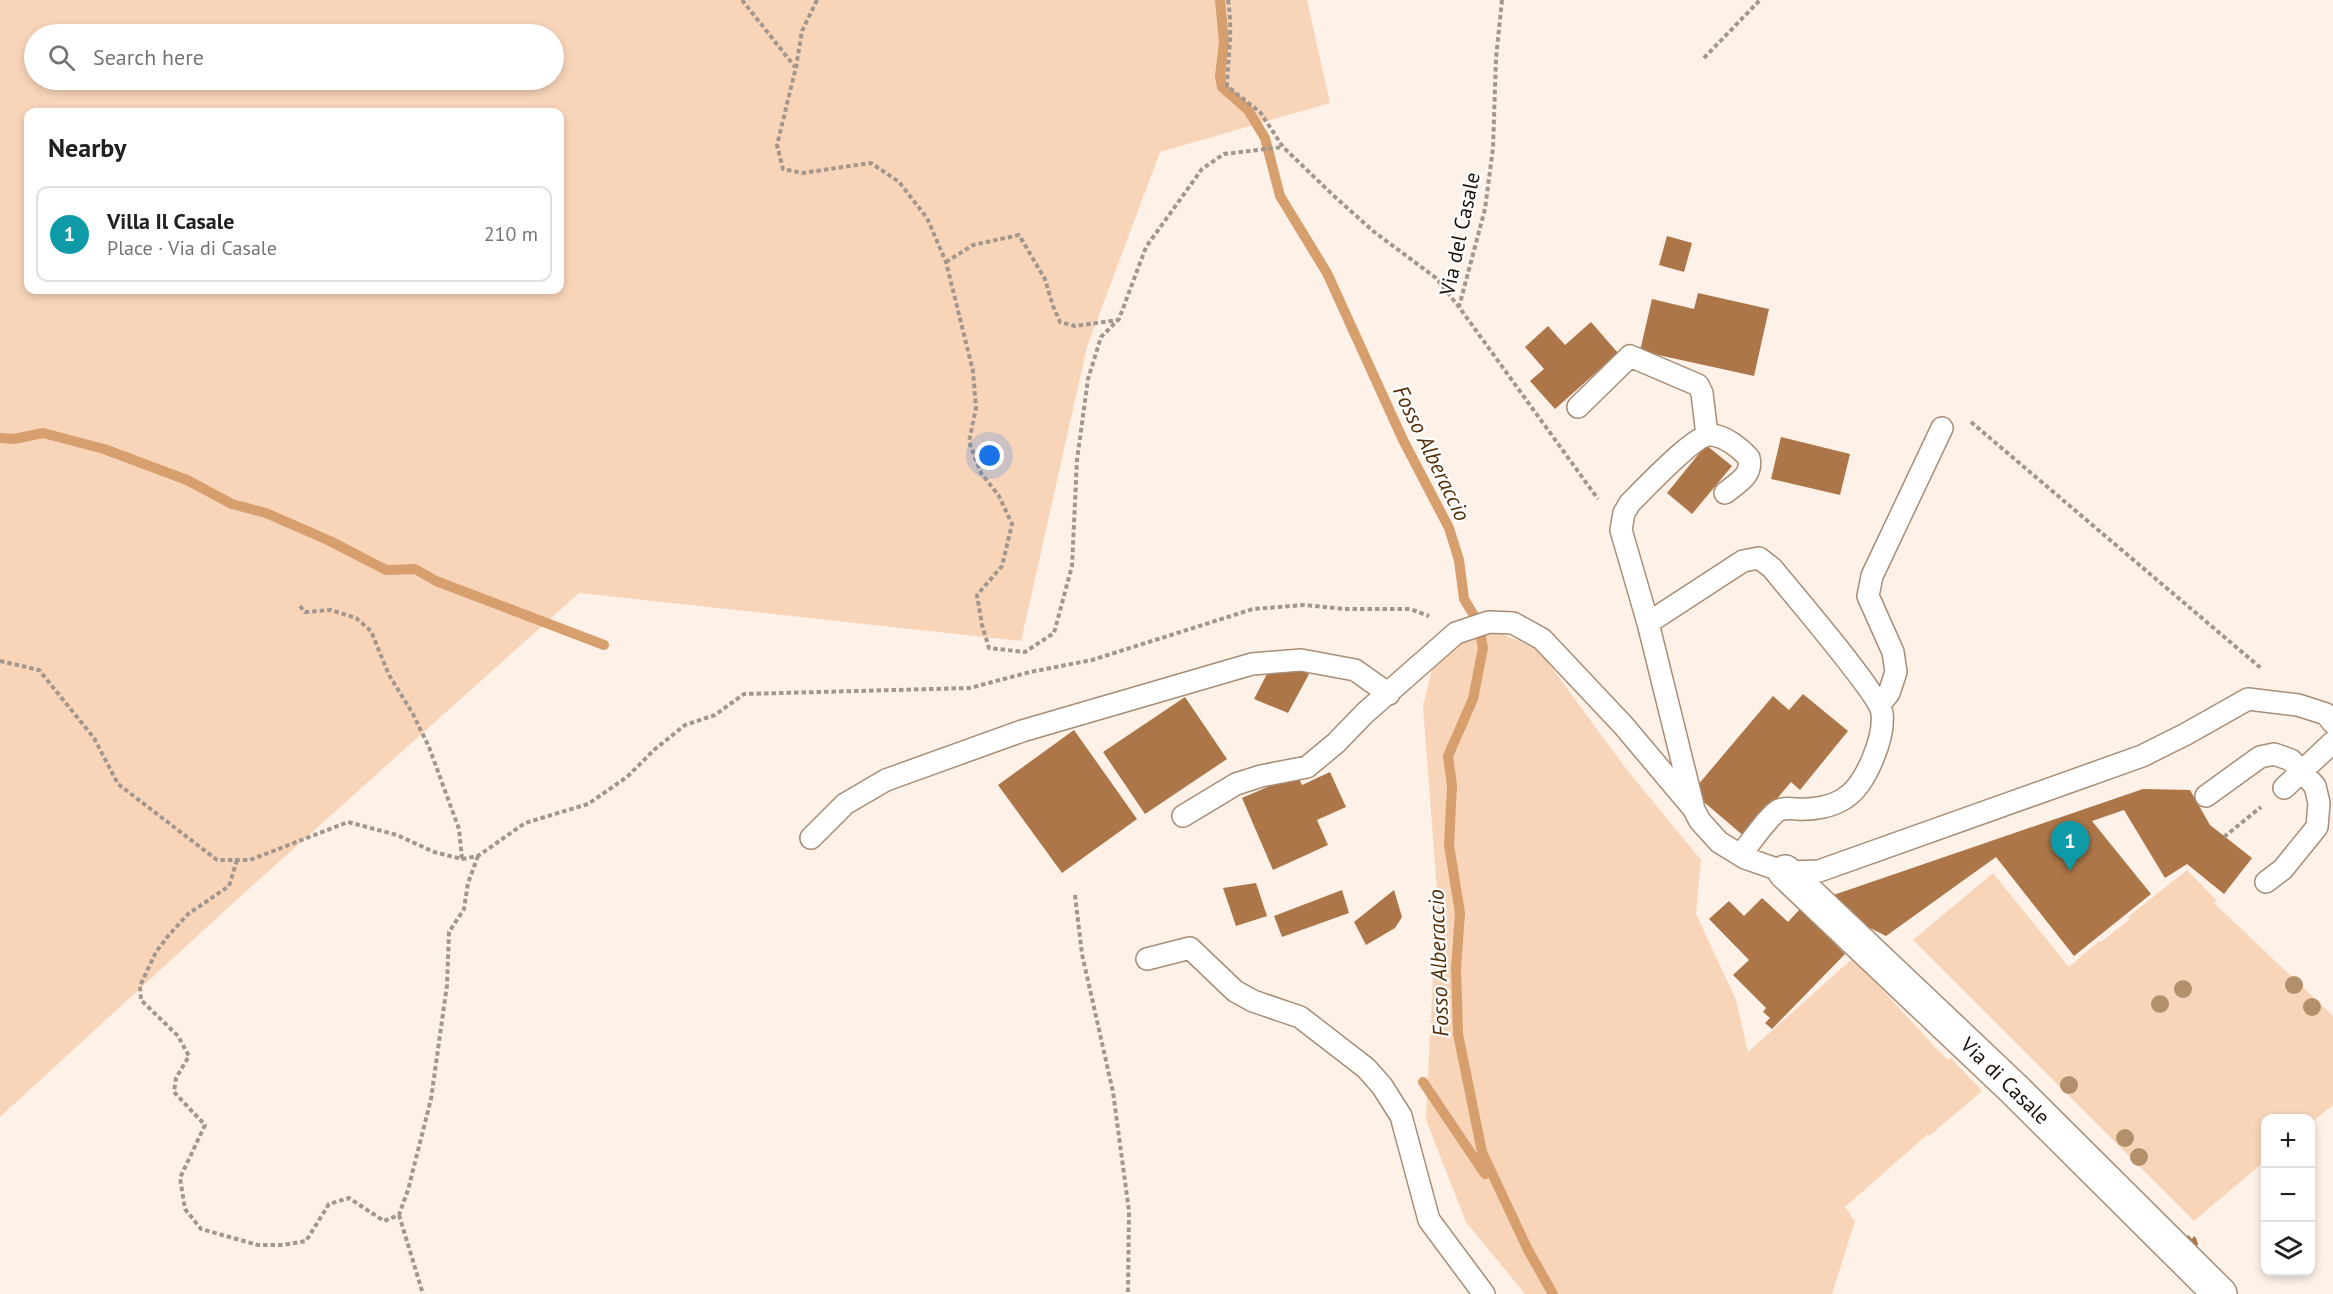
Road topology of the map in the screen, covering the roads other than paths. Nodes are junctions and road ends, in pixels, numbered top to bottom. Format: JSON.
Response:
{"nodes":[{"id":1,"x":1578,"y":407,"type":"dead end"},
{"id":2,"x":1942,"y":428,"type":"dead end"},
{"id":3,"x":1707,"y":435,"type":"junction"},
{"id":4,"x":1725,"y":493,"type":"dead end"},
{"id":5,"x":1648,"y":623,"type":"junction"},
{"id":6,"x":1389,"y":694,"type":"junction"},
{"id":7,"x":1879,"y":705,"type":"junction"},
{"id":8,"x":2333,"y":723,"type":"edge"},
{"id":9,"x":2333,"y":742,"type":"edge"},
{"id":10,"x":2301,"y":772,"type":"junction"},
{"id":11,"x":2284,"y":788,"type":"road end"},
{"id":12,"x":2206,"y":796,"type":"dead end"},
{"id":13,"x":1694,"y":808,"type":"junction"},
{"id":14,"x":1184,"y":816,"type":"dead end"},
{"id":15,"x":811,"y":838,"type":"dead end"},
{"id":16,"x":1740,"y":855,"type":"junction"},
{"id":17,"x":1785,"y":872,"type":"junction"},
{"id":18,"x":2266,"y":882,"type":"dead end"},
{"id":19,"x":1147,"y":959,"type":"dead end"},
{"id":20,"x":1484,"y":1294,"type":"edge"},
{"id":21,"x":2220,"y":1294,"type":"edge"}],
"edges":[{"from":1,"to":3,"type":"lane"},
{"from":2,"to":7,"type":"lane"},
{"from":3,"to":4,"type":"lane"},
{"from":3,"to":5,"type":"lane"},
{"from":5,"to":7,"type":"lane"},
{"from":5,"to":13,"type":"lane"},
{"from":6,"to":13,"type":"lane"},
{"from":6,"to":14,"type":"lane"},
{"from":6,"to":15,"type":"lane"},
{"from":7,"to":16,"type":"lane"},
{"from":8,"to":17,"type":"lane"},
{"from":9,"to":10,"type":"lane"},
{"from":10,"to":11,"type":"lane"},
{"from":10,"to":12,"type":"lane"},
{"from":10,"to":18,"type":"lane"},
{"from":13,"to":16,"type":"lane"},
{"from":16,"to":17,"type":"lane"},
{"from":17,"to":21,"type":"street","name":"Via di Casale"},
{"from":19,"to":20,"type":"lane"}]}
